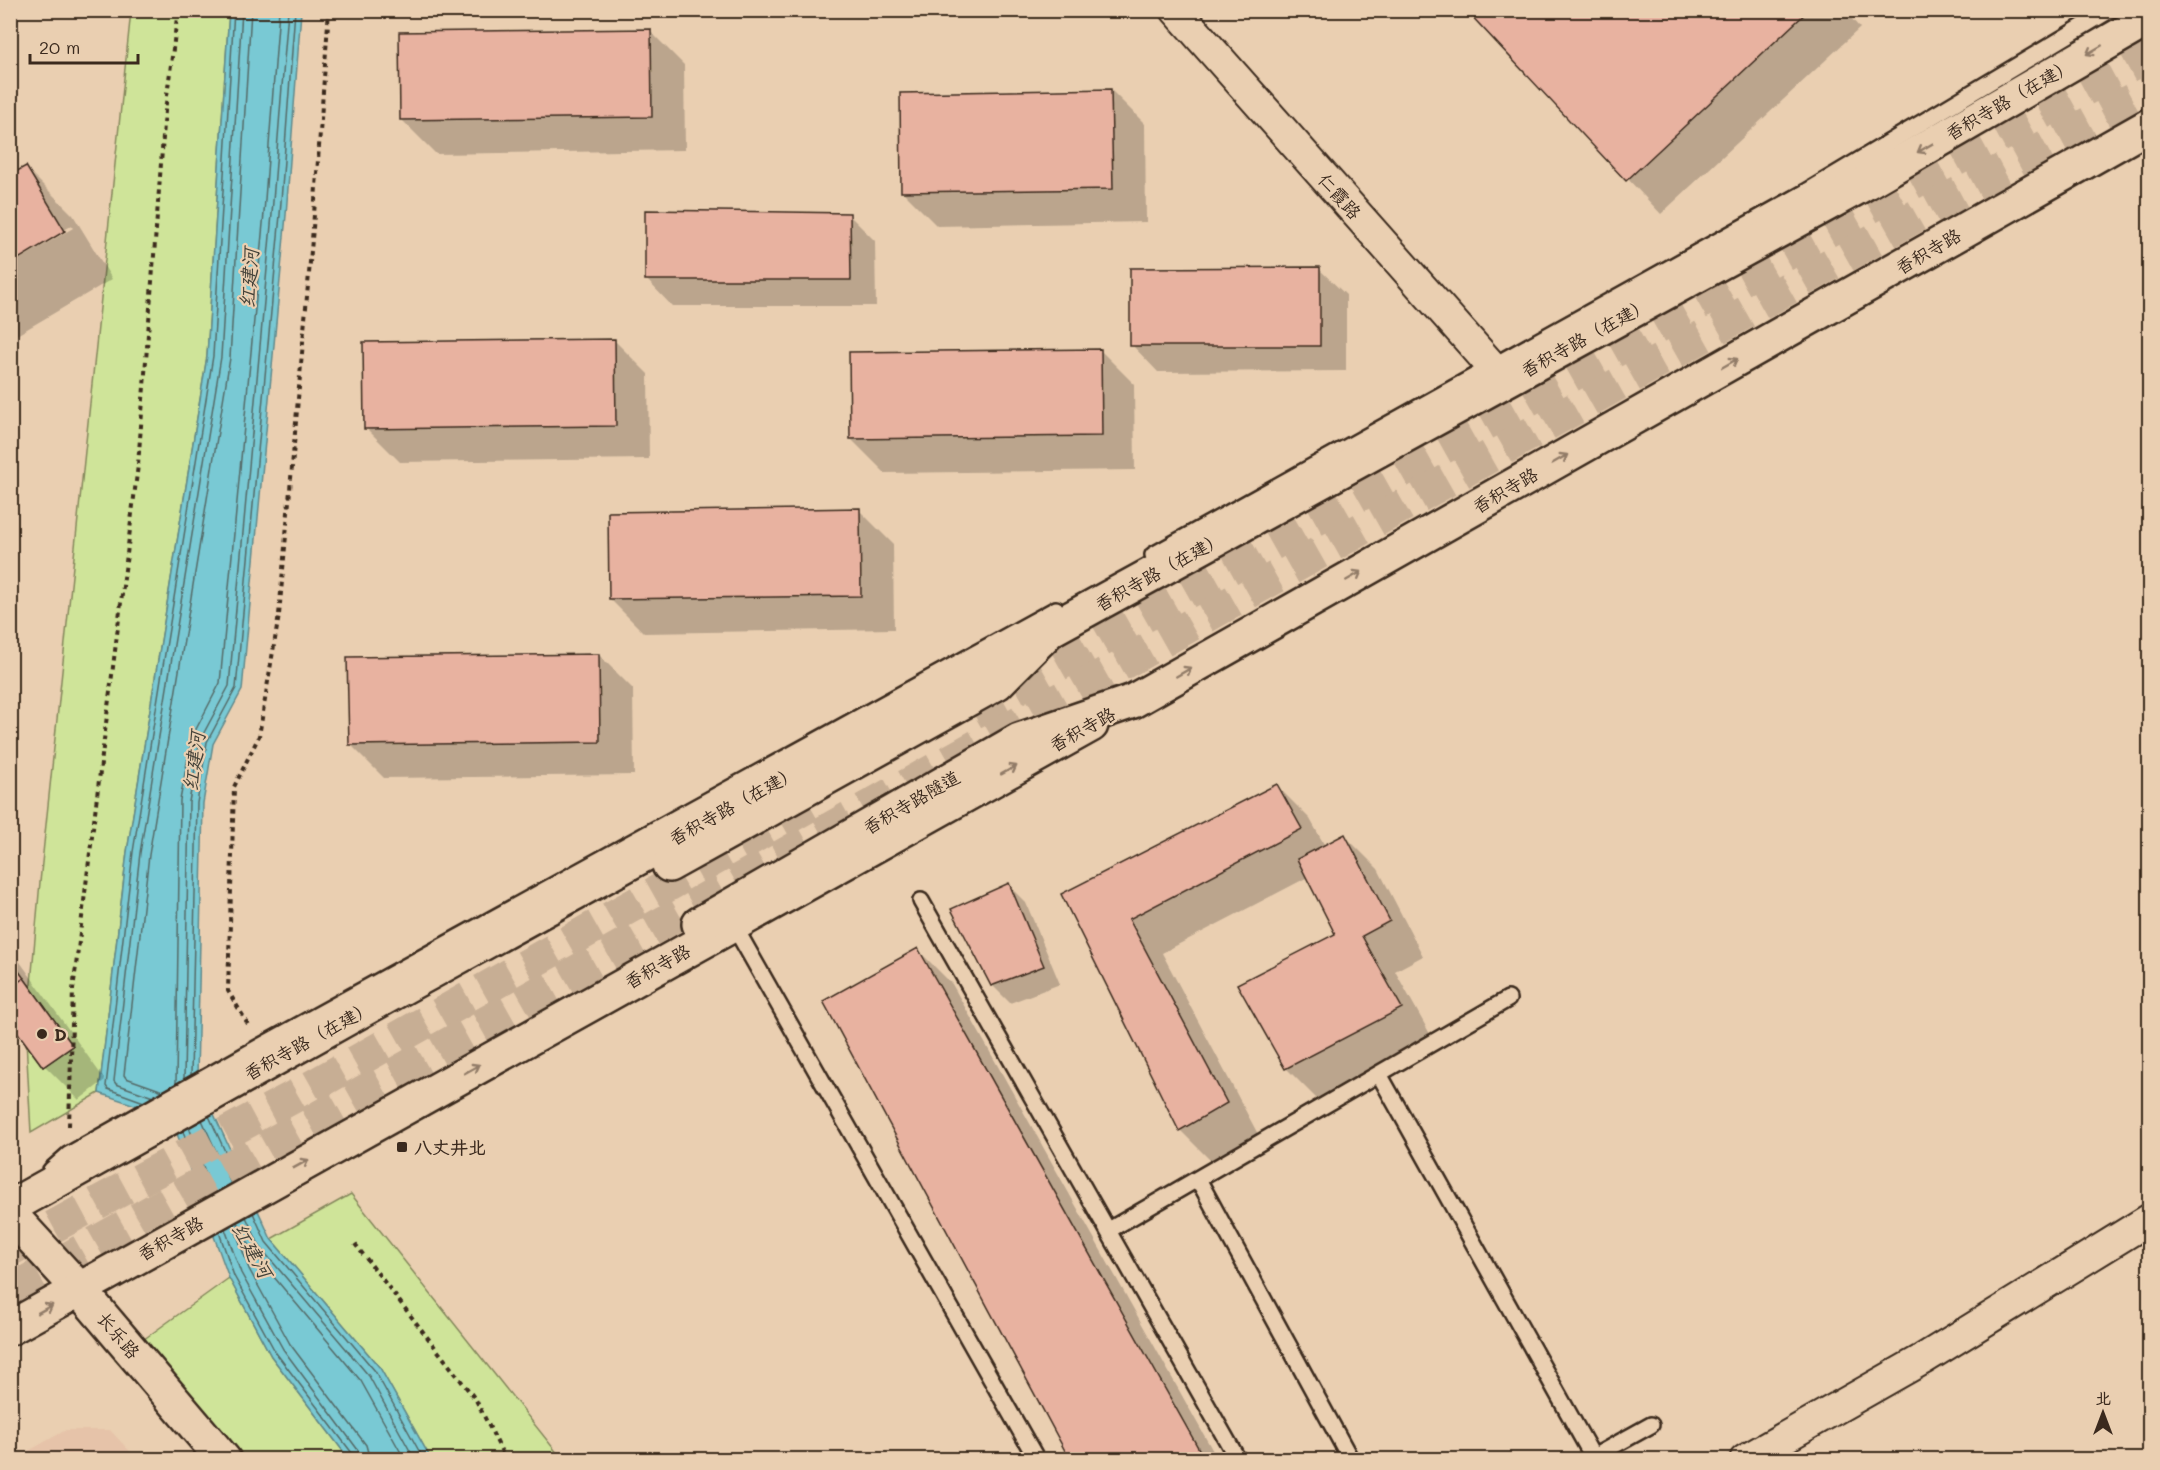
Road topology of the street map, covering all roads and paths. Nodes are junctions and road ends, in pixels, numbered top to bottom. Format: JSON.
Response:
{"nodes":[{"id":1,"x":178,"y":10,"type":"edge"},
{"id":2,"x":329,"y":10,"type":"edge"},
{"id":3,"x":1176,"y":10,"type":"edge"},
{"id":4,"x":2110,"y":10,"type":"edge"},
{"id":5,"x":2145,"y":19,"type":"edge"},
{"id":6,"x":2150,"y":125,"type":"edge"},
{"id":7,"x":1498,"y":374,"type":"junction"},
{"id":8,"x":1142,"y":561,"type":"dead end"},
{"id":9,"x":1070,"y":601,"type":"dead end"},
{"id":10,"x":1050,"y":630,"type":"junction"},
{"id":11,"x":1133,"y":701,"type":"junction"},
{"id":12,"x":669,"y":865,"type":"dead end"},
{"id":13,"x":921,"y":902,"type":"dead end"},
{"id":14,"x":699,"y":924,"type":"dead end"},
{"id":15,"x":733,"y":924,"type":"junction"},
{"id":16,"x":1508,"y":999,"type":"dead end"},
{"id":17,"x":261,"y":1046,"type":"junction"},
{"id":18,"x":1379,"y":1074,"type":"junction"},
{"id":19,"x":213,"y":1084,"type":"junction"},
{"id":20,"x":169,"y":1108,"type":"junction"},
{"id":21,"x":68,"y":1155,"type":"junction"},
{"id":22,"x":1198,"y":1179,"type":"junction"},
{"id":23,"x":10,"y":1206,"type":"edge"},
{"id":24,"x":10,"y":1214,"type":"edge"},
{"id":25,"x":2150,"y":1220,"type":"edge"},
{"id":26,"x":1109,"y":1230,"type":"junction"},
{"id":27,"x":355,"y":1244,"type":"dead end"},
{"id":28,"x":80,"y":1289,"type":"junction"},
{"id":29,"x":10,"y":1328,"type":"edge"},
{"id":30,"x":1651,"y":1425,"type":"dead end"},
{"id":31,"x":1590,"y":1458,"type":"edge"},
{"id":32,"x":224,"y":1460,"type":"edge"},
{"id":33,"x":506,"y":1460,"type":"edge"},
{"id":34,"x":1037,"y":1460,"type":"edge"},
{"id":35,"x":1238,"y":1460,"type":"edge"},
{"id":36,"x":1351,"y":1460,"type":"edge"},
{"id":37,"x":1745,"y":1460,"type":"edge"}],
"edges":[{"from":1,"to":21,"type":"path"},
{"from":2,"to":17,"type":"path"},
{"from":3,"to":7,"type":"street","name":"仁霞路"},
{"from":4,"to":7,"type":"lane"},
{"from":5,"to":7,"type":"main road","name":"香积寺路（在建）","one_way":true},
{"from":11,"to":6,"type":"main road","name":"香积寺路","one_way":true},
{"from":7,"to":8,"type":"lane"},
{"from":7,"to":10,"type":"main road","name":"香积寺路（在建）"},
{"from":9,"to":17,"type":"lane"},
{"from":10,"to":12,"type":"main road"},
{"from":10,"to":19,"type":"main road","name":"香积寺路（在建）"},
{"from":11,"to":14,"type":"main road","name":"香积寺路隧道"},
{"from":15,"to":11,"type":"main road","name":"香积寺路","one_way":true},
{"from":13,"to":26,"type":"lane"},
{"from":28,"to":15,"type":"main road","name":"香积寺路","one_way":true},
{"from":15,"to":34,"type":"lane"},
{"from":16,"to":18,"type":"lane"},
{"from":17,"to":19,"type":"lane"},
{"from":18,"to":22,"type":"lane"},
{"from":18,"to":31,"type":"lane"},
{"from":19,"to":20,"type":"main road","name":"香积寺路（在建）"},
{"from":20,"to":21,"type":"lane"},
{"from":20,"to":23,"type":"main road"},
{"from":21,"to":23,"type":"lane"},
{"from":22,"to":26,"type":"lane"},
{"from":22,"to":36,"type":"lane"},
{"from":24,"to":28,"type":"main road","name":"长乐路"},
{"from":25,"to":37,"type":"street"},
{"from":26,"to":35,"type":"lane"},
{"from":27,"to":33,"type":"path"},
{"from":29,"to":28,"type":"main road","name":"香积寺路","one_way":true},
{"from":28,"to":32,"type":"main road","name":"长乐路"},
{"from":30,"to":31,"type":"lane"}]}
